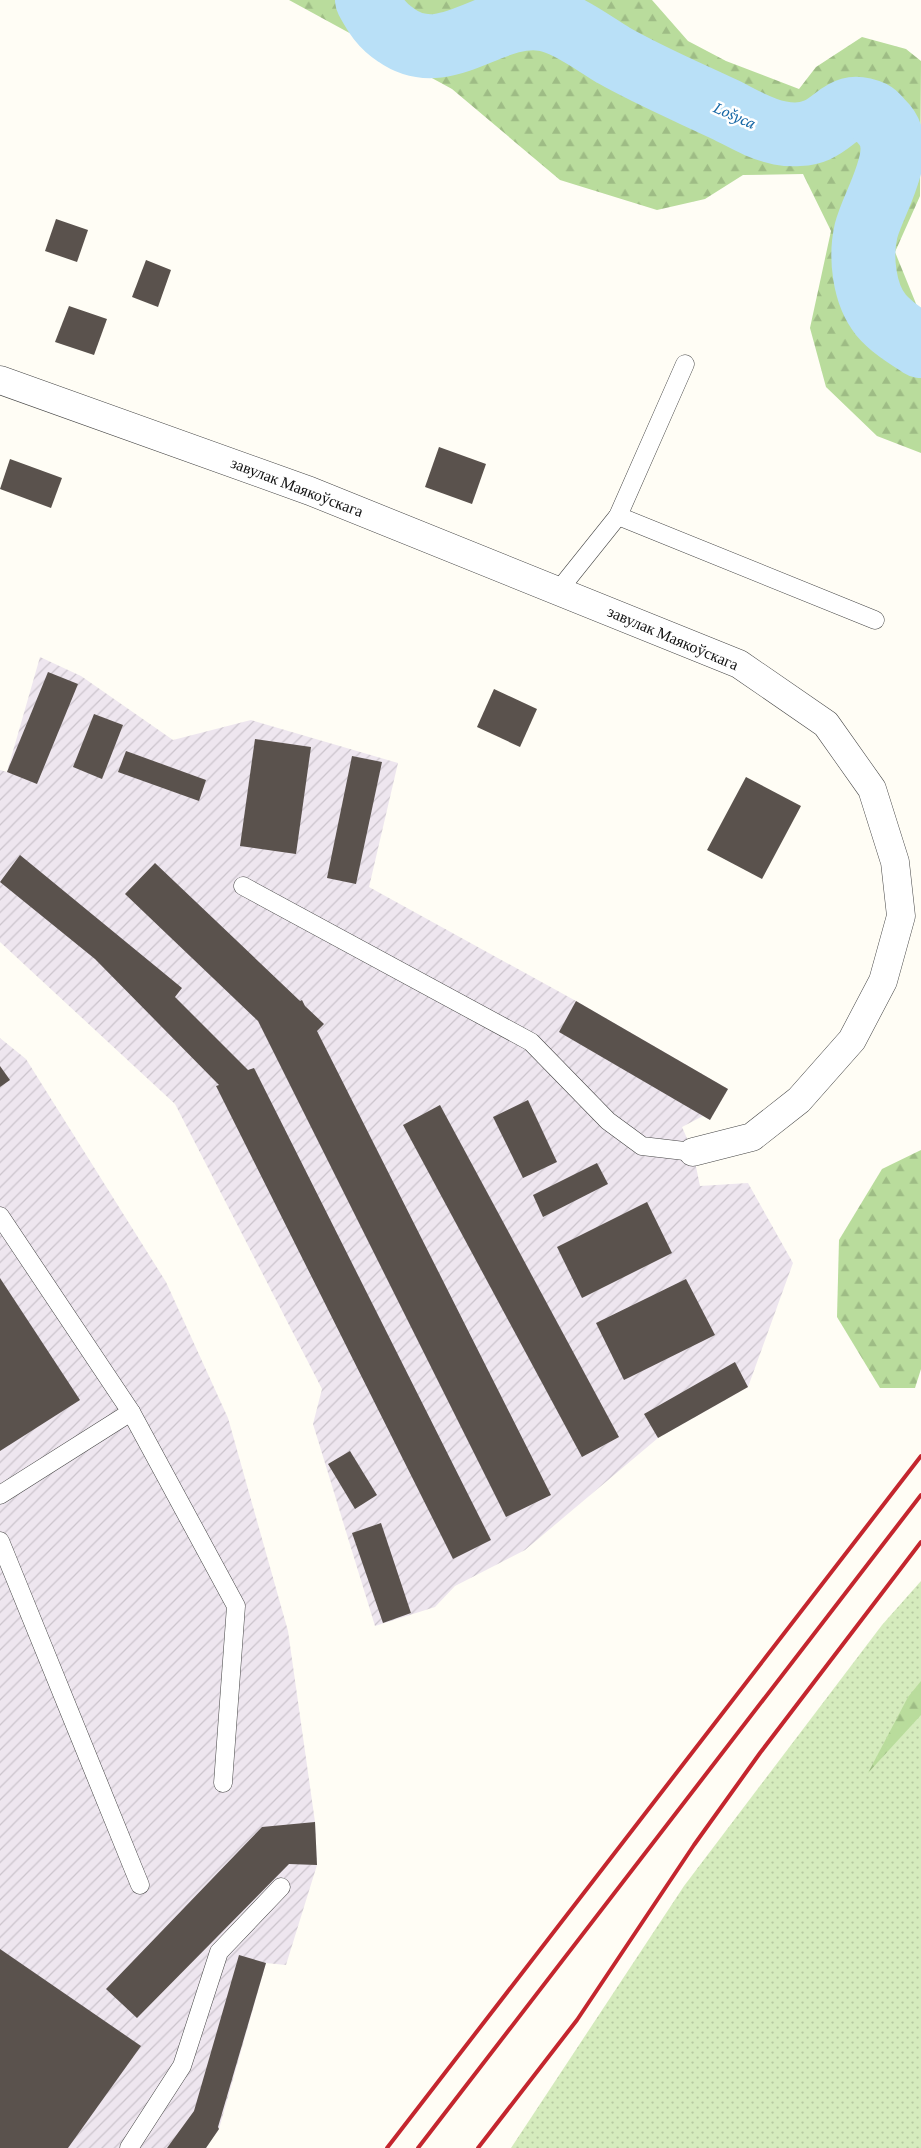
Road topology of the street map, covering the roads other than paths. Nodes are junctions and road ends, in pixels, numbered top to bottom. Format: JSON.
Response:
{"nodes":[{"id":1,"x":685,"y":364,"type":"dead end"},
{"id":2,"x":0,"y":380,"type":"edge"},
{"id":3,"x":618,"y":516,"type":"junction"},
{"id":4,"x":558,"y":590,"type":"junction"},
{"id":5,"x":875,"y":620,"type":"dead end"},
{"id":6,"x":243,"y":886,"type":"dead end"},
{"id":7,"x":694,"y":1152,"type":"joint"},
{"id":8,"x":0,"y":1216,"type":"edge"},
{"id":9,"x":132,"y":1412,"type":"junction"},
{"id":10,"x":0,"y":1495,"type":"edge"},
{"id":11,"x":0,"y":1541,"type":"edge"},
{"id":12,"x":223,"y":1783,"type":"dead end"},
{"id":13,"x":140,"y":1884,"type":"dead end"},
{"id":14,"x":280,"y":1887,"type":"dead end"},
{"id":15,"x":129,"y":2148,"type":"edge"}],
"edges":[{"from":1,"to":3,"type":"lane"},
{"from":2,"to":4,"type":"street","name":"завулак Маякоўскага"},
{"from":3,"to":4,"type":"lane"},
{"from":3,"to":5,"type":"lane"},
{"from":4,"to":7,"type":"street","name":"завулак Маякоўскага"},
{"from":6,"to":7,"type":"lane"},
{"from":8,"to":9,"type":"lane"},
{"from":9,"to":10,"type":"lane"},
{"from":9,"to":12,"type":"lane"},
{"from":11,"to":13,"type":"lane"},
{"from":14,"to":15,"type":"lane"}]}
